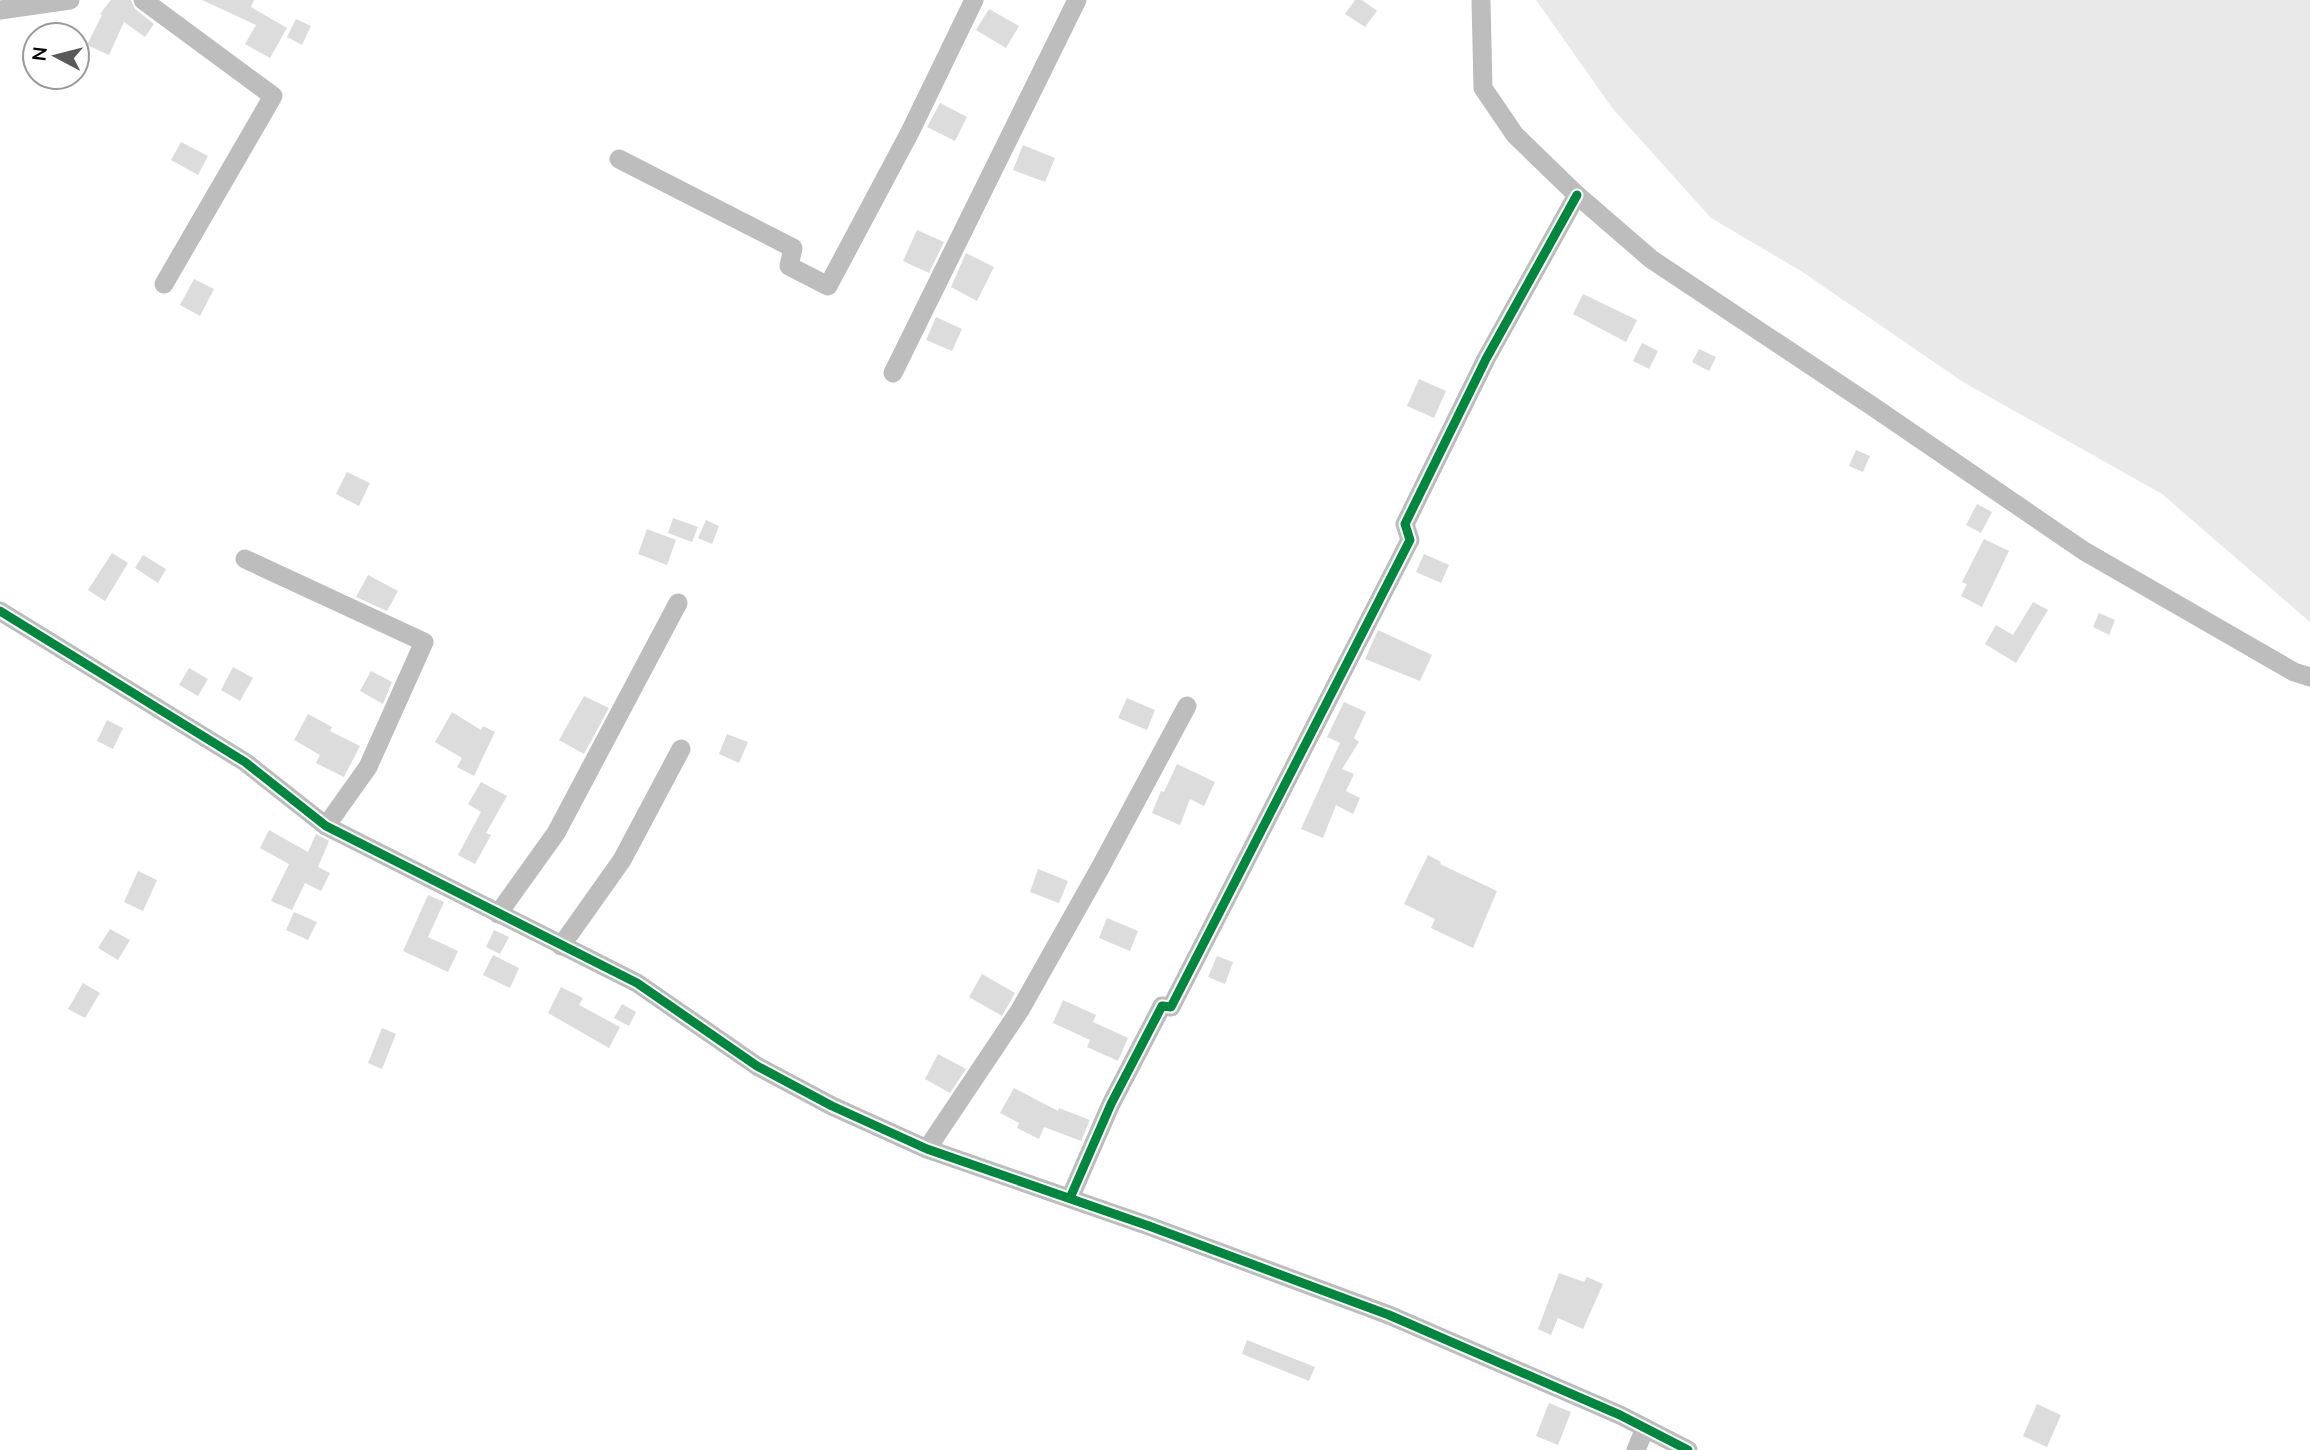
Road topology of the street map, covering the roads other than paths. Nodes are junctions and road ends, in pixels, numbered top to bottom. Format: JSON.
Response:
{"nodes":[{"id":1,"x":70,"y":0,"type":"edge"},
{"id":2,"x":143,"y":0,"type":"edge"},
{"id":3,"x":974,"y":0,"type":"edge"},
{"id":4,"x":1481,"y":0,"type":"edge"},
{"id":5,"x":1072,"y":2,"type":"edge"},
{"id":6,"x":0,"y":10,"type":"edge"},
{"id":7,"x":619,"y":159,"type":"dead end"},
{"id":8,"x":1577,"y":195,"type":"junction"},
{"id":9,"x":164,"y":284,"type":"dead end"},
{"id":10,"x":893,"y":373,"type":"dead end"},
{"id":11,"x":245,"y":559,"type":"dead end"},
{"id":12,"x":678,"y":603,"type":"dead end"},
{"id":13,"x":0,"y":611,"type":"edge"},
{"id":14,"x":2310,"y":677,"type":"edge"},
{"id":15,"x":1187,"y":706,"type":"dead end"},
{"id":16,"x":681,"y":749,"type":"dead end"},
{"id":17,"x":326,"y":826,"type":"junction"},
{"id":18,"x":498,"y":914,"type":"junction"},
{"id":19,"x":561,"y":946,"type":"junction"},
{"id":20,"x":927,"y":1149,"type":"junction"},
{"id":21,"x":1070,"y":1198,"type":"junction"},
{"id":22,"x":1645,"y":1428,"type":"junction"},
{"id":23,"x":1636,"y":1450,"type":"edge"},
{"id":24,"x":1688,"y":1450,"type":"edge"}],
"edges":[{"from":1,"to":6,"type":"street"},
{"from":2,"to":9,"type":"street"},
{"from":3,"to":7,"type":"street"},
{"from":4,"to":8,"type":"street"},
{"from":5,"to":10,"type":"street"},
{"from":8,"to":14,"type":"street"},
{"from":8,"to":21,"type":"street"},
{"from":11,"to":17,"type":"street"},
{"from":12,"to":18,"type":"street"},
{"from":13,"to":17,"type":"street"},
{"from":15,"to":20,"type":"street"},
{"from":16,"to":19,"type":"street"},
{"from":17,"to":18,"type":"street"},
{"from":18,"to":19,"type":"street"},
{"from":19,"to":20,"type":"street"},
{"from":20,"to":21,"type":"street"},
{"from":21,"to":22,"type":"street"},
{"from":22,"to":23,"type":"street"},
{"from":22,"to":24,"type":"street"}]}
